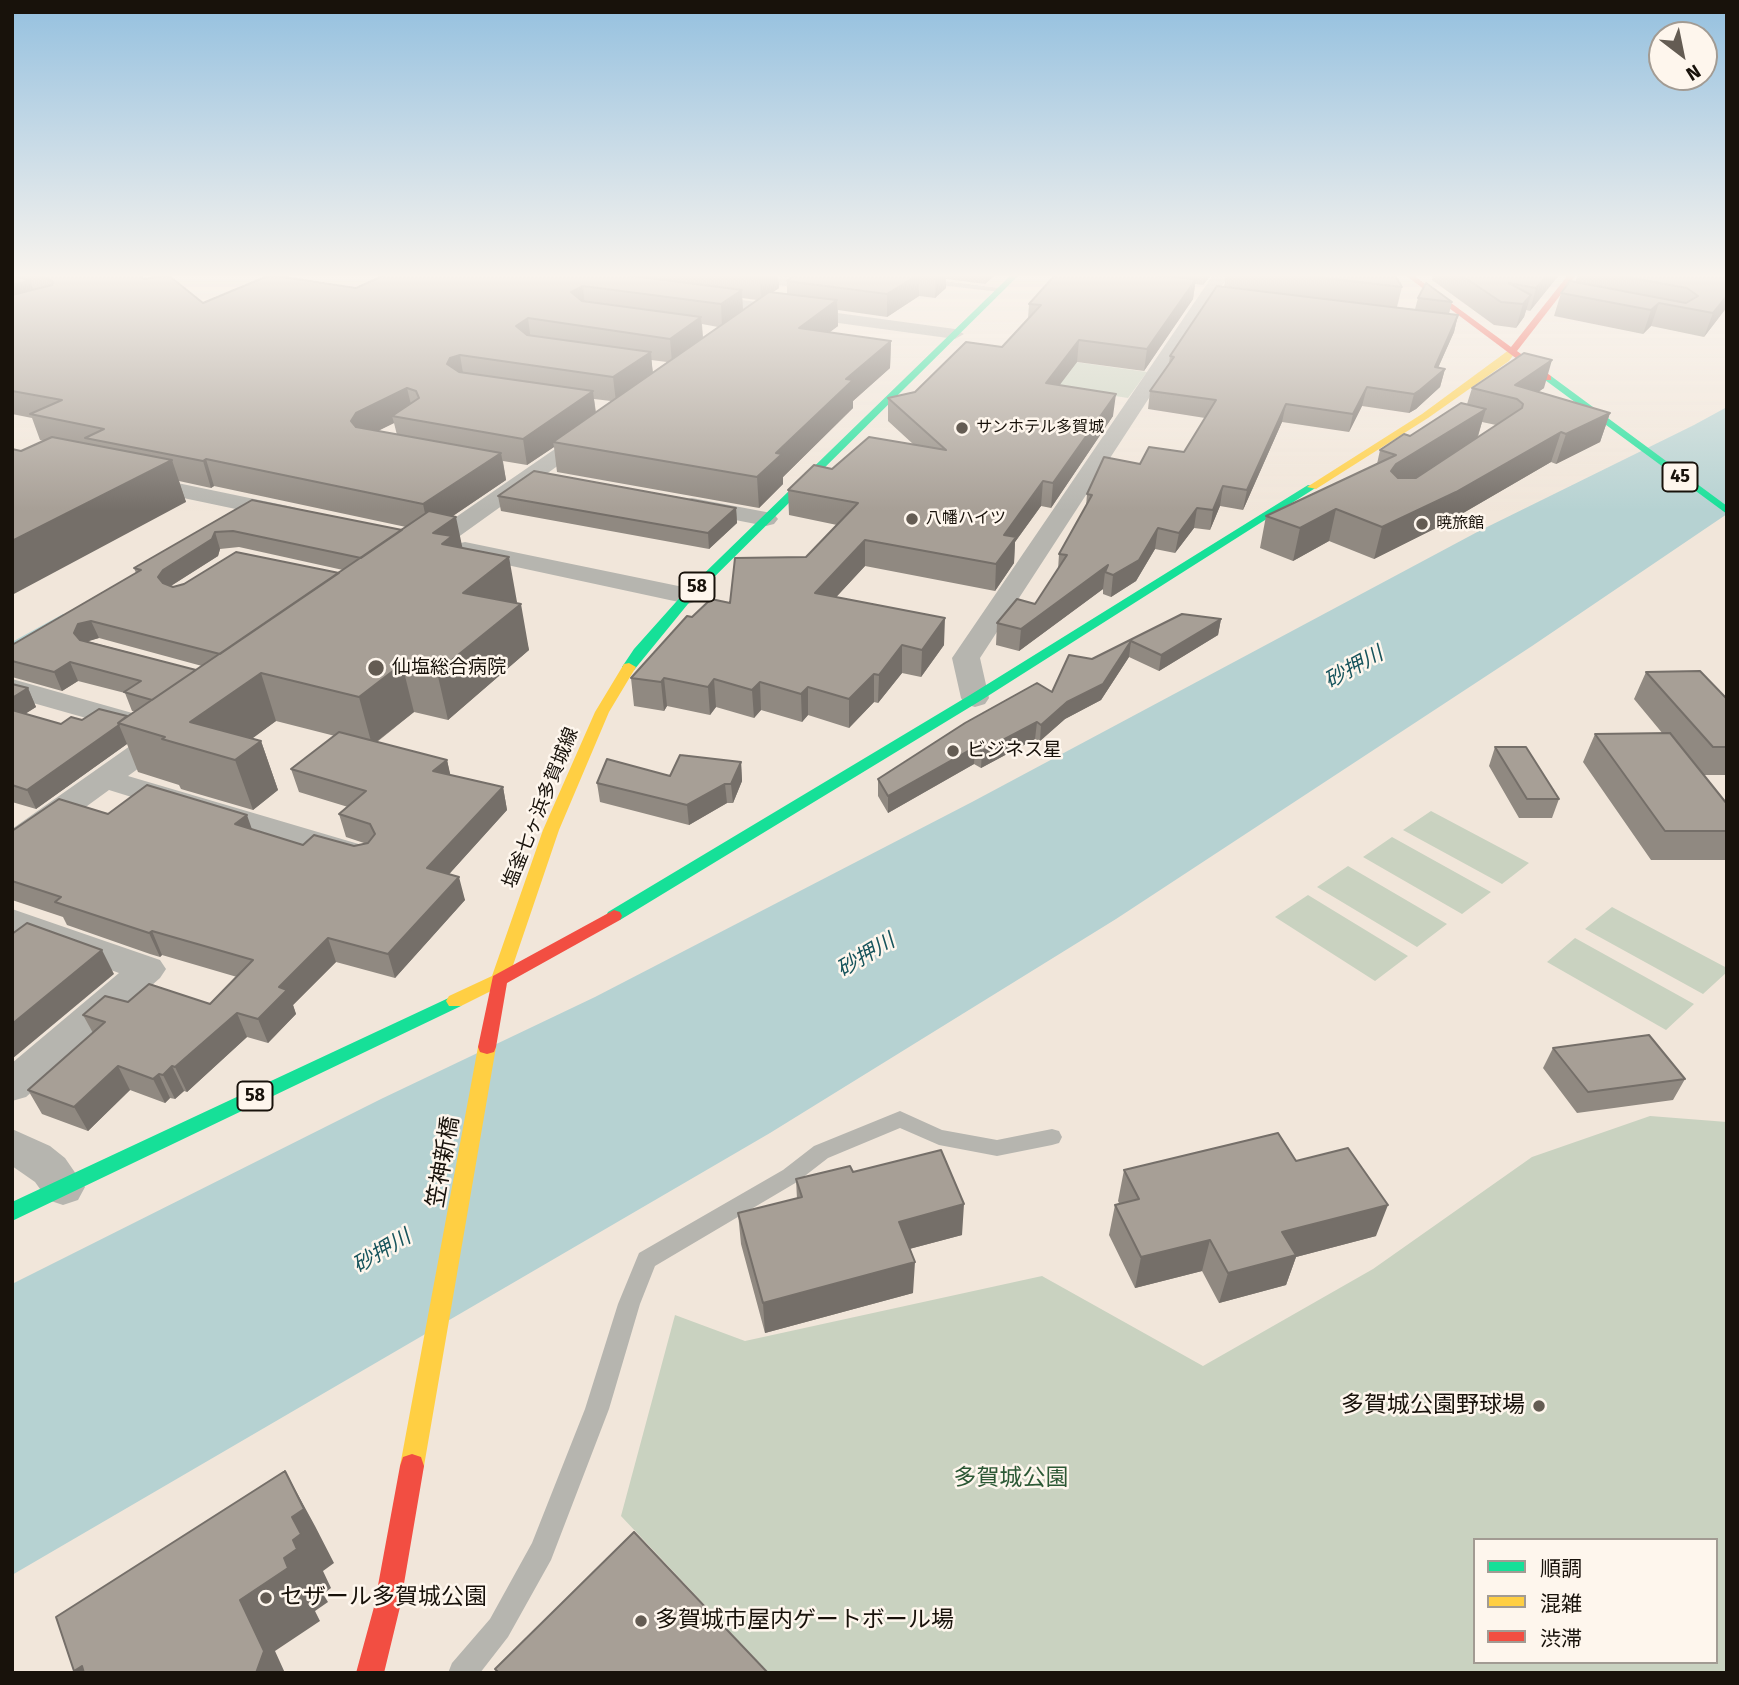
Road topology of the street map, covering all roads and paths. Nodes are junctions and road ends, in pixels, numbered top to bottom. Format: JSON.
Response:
{"nodes":[{"id":1,"x":936,"y":354,"type":"edge"},
{"id":2,"x":1165,"y":354,"type":"edge"},
{"id":3,"x":1511,"y":354,"type":"edge"},
{"id":4,"x":1525,"y":354,"type":"edge"},
{"id":5,"x":1527,"y":354,"type":"edge"},
{"id":6,"x":1425,"y":415,"type":"junction"},
{"id":7,"x":609,"y":420,"type":"edge"},
{"id":8,"x":1454,"y":423,"type":"edge"},
{"id":9,"x":497,"y":469,"type":"edge"},
{"id":10,"x":532,"y":475,"type":"junction"},
{"id":11,"x":121,"y":479,"type":"edge"},
{"id":12,"x":559,"y":481,"type":"edge"},
{"id":13,"x":1727,"y":493,"type":"edge"},
{"id":14,"x":668,"y":501,"type":"edge"},
{"id":15,"x":1727,"y":511,"type":"edge"},
{"id":16,"x":306,"y":516,"type":"edge"},
{"id":17,"x":766,"y":519,"type":"junction"},
{"id":18,"x":409,"y":537,"type":"edge"},
{"id":19,"x":435,"y":542,"type":"junction"},
{"id":20,"x":404,"y":564,"type":"edge"},
{"id":21,"x":688,"y":596,"type":"junction"},
{"id":22,"x":12,"y":688,"type":"edge"},
{"id":23,"x":975,"y":698,"type":"junction"},
{"id":24,"x":105,"y":779,"type":"junction"},
{"id":25,"x":18,"y":835,"type":"edge"},
{"id":26,"x":362,"y":856,"type":"edge"},
{"id":27,"x":22,"y":930,"type":"edge"},
{"id":28,"x":499,"y":981,"type":"junction"},
{"id":29,"x":489,"y":1035,"type":"joint"},
{"id":30,"x":12,"y":1086,"type":"edge"},
{"id":31,"x":1052,"y":1138,"type":"dead end"},
{"id":32,"x":12,"y":1146,"type":"edge"},
{"id":33,"x":63,"y":1187,"type":"junction"},
{"id":34,"x":12,"y":1212,"type":"edge"},
{"id":35,"x":370,"y":1673,"type":"edge"},
{"id":36,"x":461,"y":1673,"type":"edge"}],
"edges":[{"from":1,"to":17,"type":"main road","name":"塩釜七ヶ浜多賀城線","number":"58"},
{"from":2,"to":23,"type":"street"},
{"from":3,"to":6,"type":"main road"},
{"from":4,"to":15,"type":"main road","number":"45"},
{"from":5,"to":13,"type":"main road","number":"45"},
{"from":6,"to":8,"type":"street"},
{"from":6,"to":23,"type":"main road"},
{"from":7,"to":10,"type":"street"},
{"from":9,"to":10,"type":"street"},
{"from":10,"to":12,"type":"street"},
{"from":10,"to":19,"type":"street"},
{"from":11,"to":16,"type":"street"},
{"from":14,"to":17,"type":"street"},
{"from":17,"to":21,"type":"main road","name":"塩釜七ヶ浜多賀城線","number":"58"},
{"from":18,"to":19,"type":"street"},
{"from":19,"to":20,"type":"street"},
{"from":19,"to":21,"type":"street"},
{"from":21,"to":28,"type":"main road","name":"塩釜七ヶ浜多賀城線","number":"58"},
{"from":22,"to":24,"type":"street"},
{"from":23,"to":28,"type":"main road"},
{"from":24,"to":25,"type":"street"},
{"from":24,"to":26,"type":"street"},
{"from":27,"to":30,"type":"street"},
{"from":28,"to":29,"type":"main road","name":"塩釜七ヶ浜多賀城線"},
{"from":28,"to":33,"type":"main road","number":"58"},
{"from":29,"to":35,"type":"main road","name":"笠神新橋"},
{"from":31,"to":36,"type":"lane"},
{"from":32,"to":33,"type":"street"},
{"from":33,"to":34,"type":"main road","number":"58"}]}
